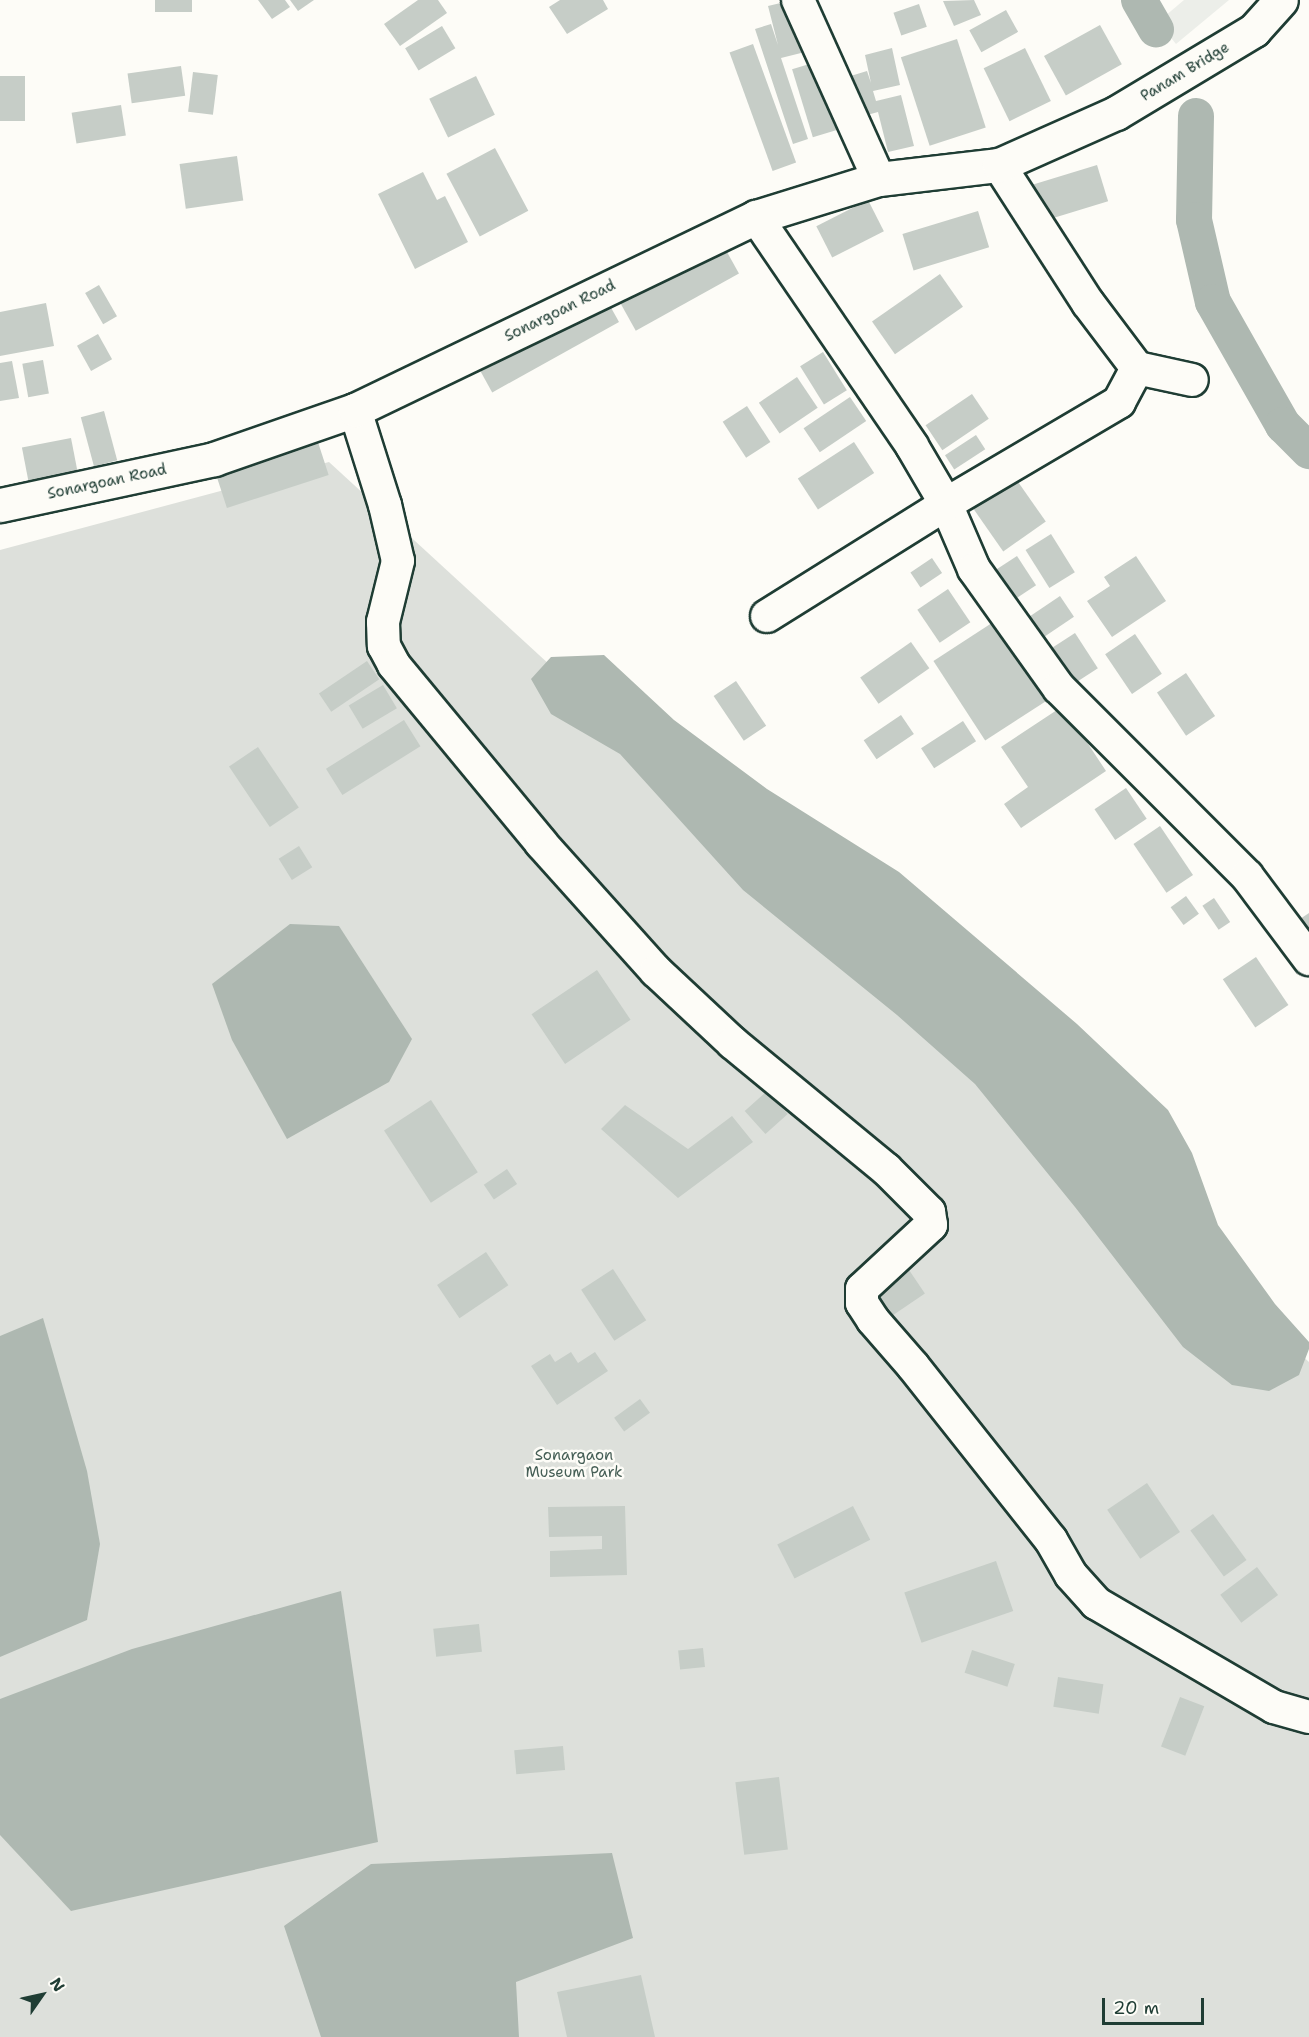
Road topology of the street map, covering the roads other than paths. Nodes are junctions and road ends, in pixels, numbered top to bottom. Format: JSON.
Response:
{"nodes":[{"id":1,"x":798,"y":0,"type":"edge"},
{"id":2,"x":1281,"y":0,"type":"edge"},
{"id":3,"x":1116,"y":113,"type":"joint"},
{"id":4,"x":999,"y":165,"type":"junction"},
{"id":5,"x":879,"y":179,"type":"junction"},
{"id":6,"x":756,"y":217,"type":"junction"},
{"id":7,"x":1137,"y":368,"type":"junction"},
{"id":8,"x":1192,"y":380,"type":"dead end"},
{"id":9,"x":355,"y":410,"type":"junction"},
{"id":10,"x":946,"y":504,"type":"junction"},
{"id":11,"x":0,"y":505,"type":"edge"},
{"id":12,"x":767,"y":616,"type":"dead end"},
{"id":13,"x":1309,"y":959,"type":"edge"},
{"id":14,"x":1309,"y":1717,"type":"edge"}],
"edges":[{"from":1,"to":5,"type":"street"},
{"from":2,"to":3,"type":"main road","name":"Panam Bridge"},
{"from":3,"to":4,"type":"main road","name":"Sonargoan Road"},
{"from":4,"to":5,"type":"main road","name":"Sonargoan Road"},
{"from":4,"to":7,"type":"street"},
{"from":5,"to":6,"type":"main road","name":"Sonargoan Road"},
{"from":6,"to":9,"type":"main road","name":"Sonargoan Road"},
{"from":6,"to":10,"type":"street"},
{"from":7,"to":8,"type":"street"},
{"from":7,"to":10,"type":"street"},
{"from":9,"to":11,"type":"main road","name":"Sonargoan Road"},
{"from":9,"to":14,"type":"street"},
{"from":10,"to":12,"type":"street"},
{"from":10,"to":13,"type":"street"}]}
